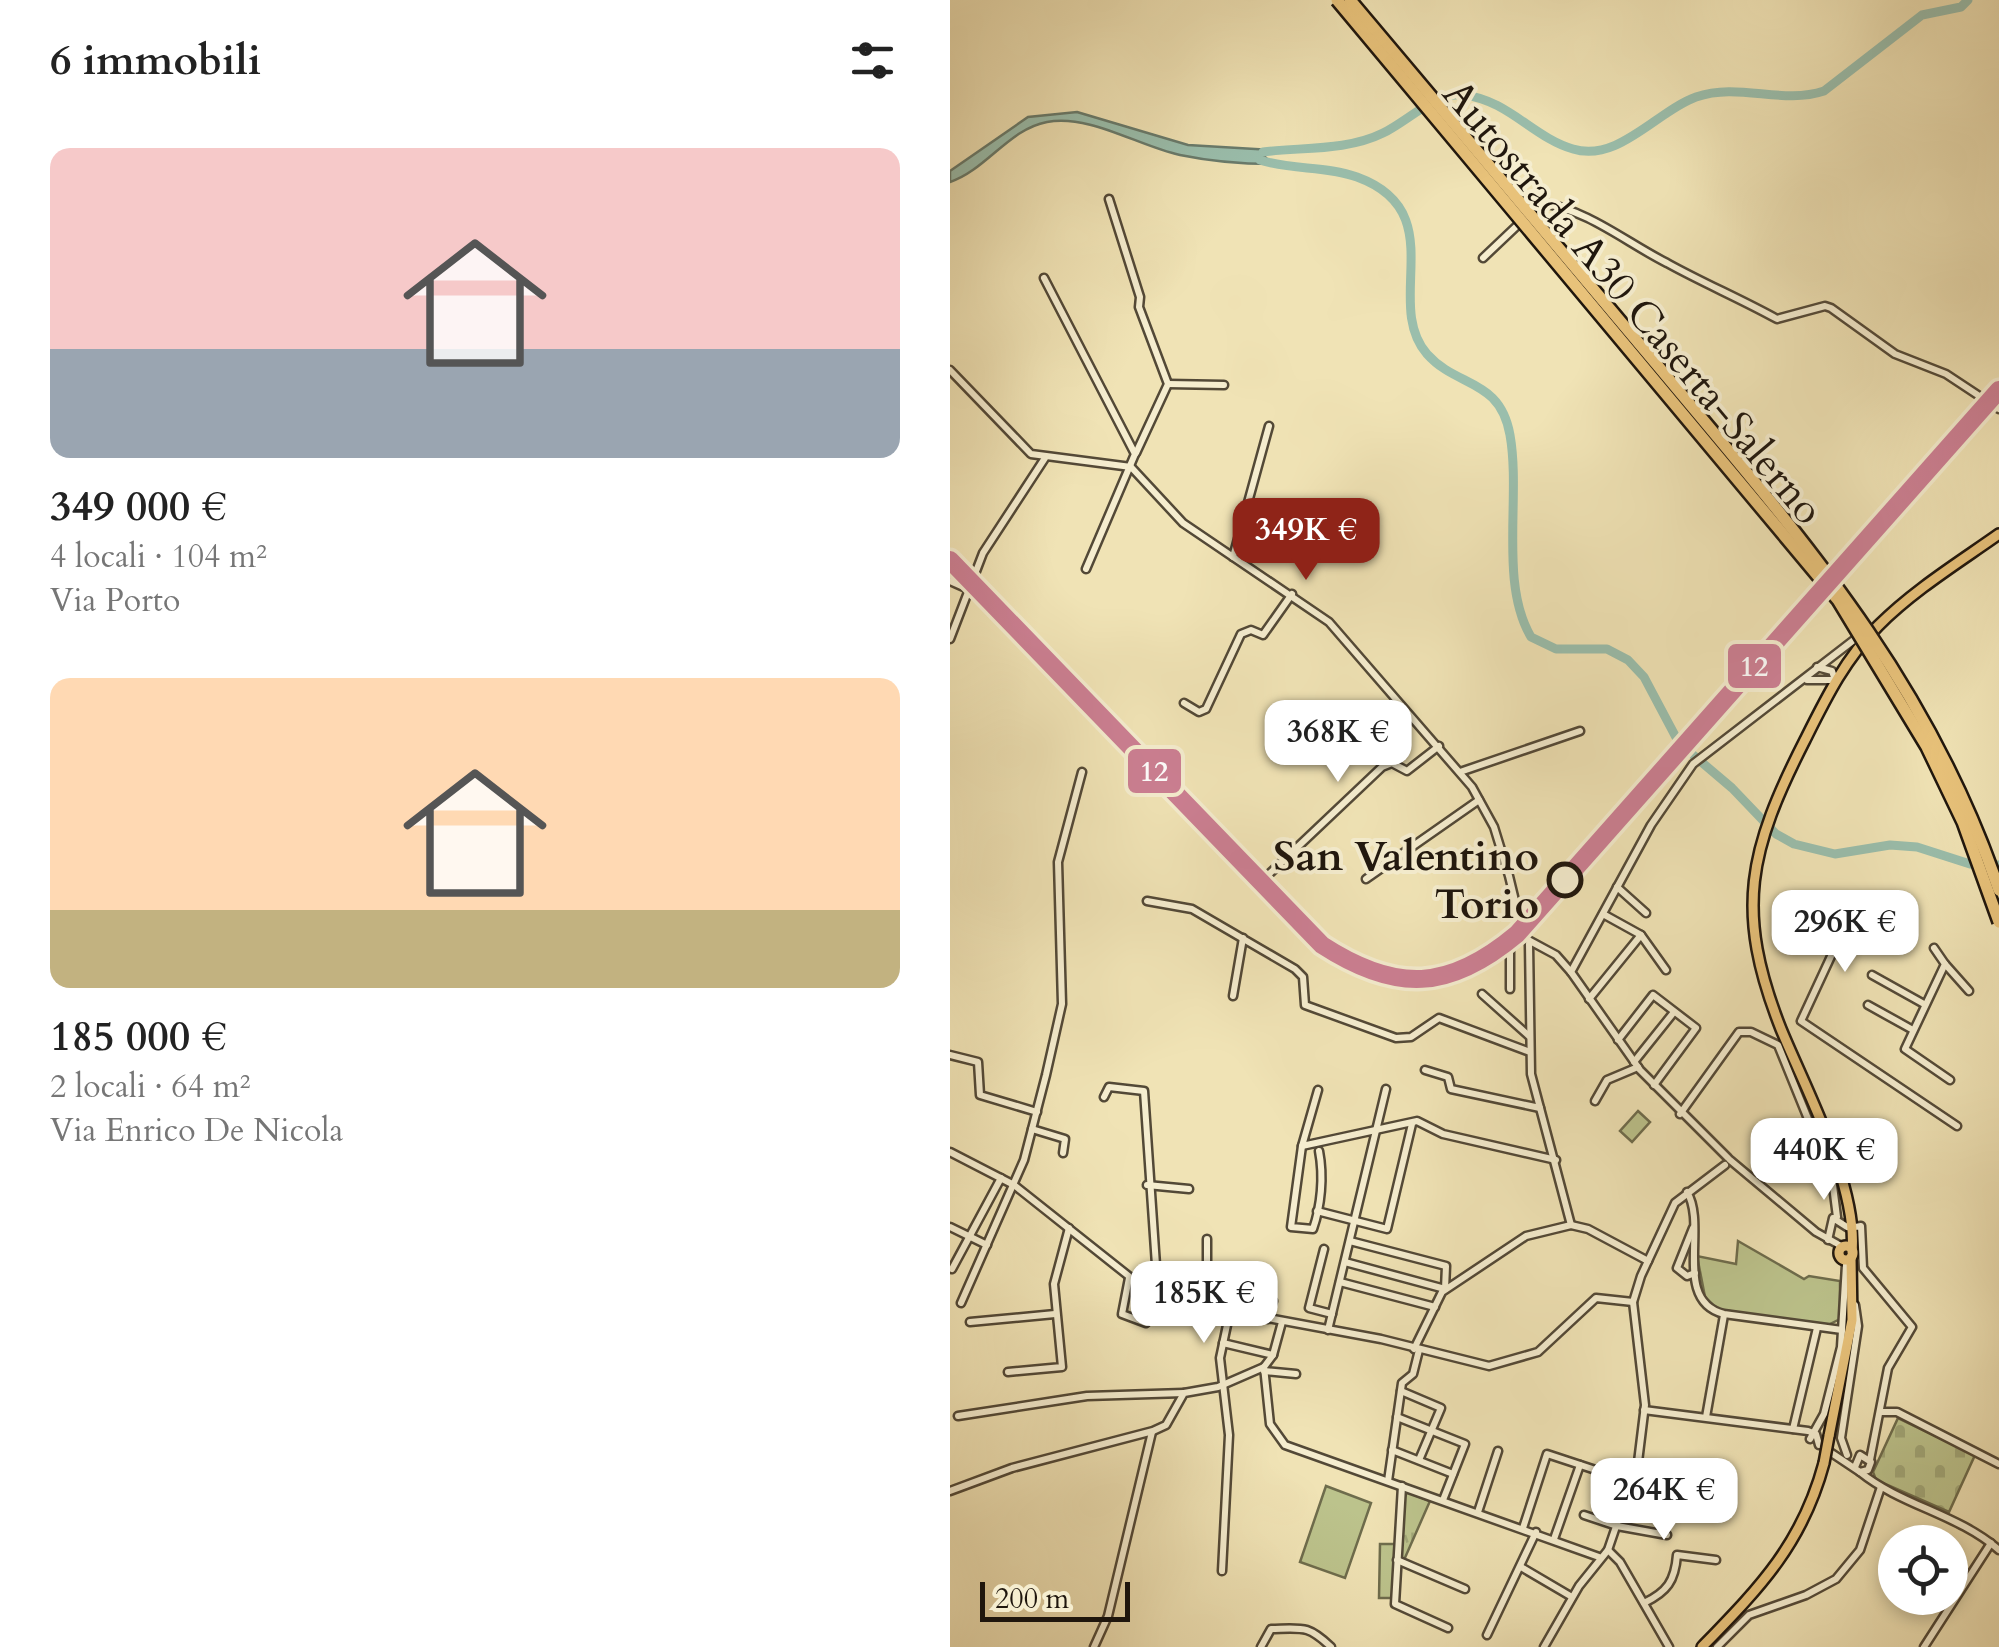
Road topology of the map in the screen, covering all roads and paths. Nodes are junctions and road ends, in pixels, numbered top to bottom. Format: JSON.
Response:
{"nodes":[{"id":1,"x":1337,"y":0,"type":"edge"},
{"id":2,"x":1350,"y":0,"type":"edge"},
{"id":3,"x":1109,"y":199,"type":"dead end"},
{"id":4,"x":1483,"y":258,"type":"dead end"},
{"id":5,"x":1044,"y":278,"type":"dead end"},
{"id":6,"x":950,"y":370,"type":"edge"},
{"id":7,"x":1168,"y":384,"type":"junction"},
{"id":8,"x":1224,"y":385,"type":"dead end"},
{"id":9,"x":1999,"y":409,"type":"edge"},
{"id":10,"x":1269,"y":426,"type":"dead end"},
{"id":11,"x":1135,"y":454,"type":"junction"},
{"id":12,"x":1045,"y":458,"type":"junction"},
{"id":13,"x":1131,"y":467,"type":"junction"},
{"id":14,"x":1999,"y":534,"type":"edge"},
{"id":15,"x":1233,"y":557,"type":"junction"},
{"id":16,"x":1086,"y":569,"type":"dead end"},
{"id":17,"x":950,"y":581,"type":"edge"},
{"id":18,"x":968,"y":589,"type":"junction"},
{"id":19,"x":1292,"y":594,"type":"junction"},
{"id":20,"x":1900,"y":606,"type":"junction"},
{"id":21,"x":950,"y":639,"type":"edge"},
{"id":22,"x":1817,"y":667,"type":"junction"},
{"id":23,"x":1808,"y":680,"type":"dead end"},
{"id":24,"x":1835,"y":680,"type":"junction"},
{"id":25,"x":1184,"y":703,"type":"dead end"},
{"id":26,"x":1580,"y":731,"type":"dead end"},
{"id":27,"x":1439,"y":746,"type":"junction"},
{"id":28,"x":1082,"y":772,"type":"dead end"},
{"id":29,"x":1460,"y":772,"type":"junction"},
{"id":30,"x":1479,"y":800,"type":"junction"},
{"id":31,"x":1267,"y":876,"type":"dead end"},
{"id":32,"x":1366,"y":879,"type":"dead end"},
{"id":33,"x":1617,"y":887,"type":"junction"},
{"id":34,"x":1999,"y":890,"type":"edge"},
{"id":35,"x":1147,"y":901,"type":"dead end"},
{"id":36,"x":1852,"y":911,"type":"dead end"},
{"id":37,"x":1646,"y":912,"type":"dead end"},
{"id":38,"x":1603,"y":914,"type":"junction"},
{"id":39,"x":1999,"y":922,"type":"edge"},
{"id":40,"x":1518,"y":935,"type":"junction"},
{"id":41,"x":1641,"y":935,"type":"junction"},
{"id":42,"x":1243,"y":938,"type":"junction"},
{"id":43,"x":1529,"y":944,"type":"junction"},
{"id":44,"x":1934,"y":948,"type":"dead end"},
{"id":45,"x":1945,"y":964,"type":"junction"},
{"id":46,"x":1666,"y":970,"type":"dead end"},
{"id":47,"x":1571,"y":972,"type":"junction"},
{"id":48,"x":1872,"y":976,"type":"dead end"},
{"id":49,"x":1510,"y":990,"type":"dead end"},
{"id":50,"x":1969,"y":991,"type":"dead end"},
{"id":51,"x":1482,"y":994,"type":"dead end"},
{"id":52,"x":1233,"y":996,"type":"dead end"},
{"id":53,"x":1589,"y":999,"type":"junction"},
{"id":54,"x":1924,"y":1004,"type":"junction"},
{"id":55,"x":1868,"y":1005,"type":"dead end"},
{"id":56,"x":1674,"y":1012,"type":"junction"},
{"id":57,"x":1914,"y":1030,"type":"junction"},
{"id":58,"x":1530,"y":1036,"type":"junction"},
{"id":59,"x":1618,"y":1040,"type":"junction"},
{"id":60,"x":1530,"y":1052,"type":"junction"},
{"id":61,"x":950,"y":1055,"type":"edge"},
{"id":62,"x":1636,"y":1064,"type":"junction"},
{"id":63,"x":1425,"y":1070,"type":"dead end"},
{"id":64,"x":1950,"y":1080,"type":"dead end"},
{"id":65,"x":1654,"y":1085,"type":"junction"},
{"id":66,"x":1386,"y":1089,"type":"dead end"},
{"id":67,"x":1318,"y":1090,"type":"dead end"},
{"id":68,"x":1104,"y":1096,"type":"dead end"},
{"id":69,"x":1595,"y":1100,"type":"dead end"},
{"id":70,"x":1540,"y":1108,"type":"junction"},
{"id":71,"x":1037,"y":1112,"type":"junction"},
{"id":72,"x":1680,"y":1114,"type":"junction"},
{"id":73,"x":1412,"y":1122,"type":"junction"},
{"id":74,"x":1957,"y":1126,"type":"dead end"},
{"id":75,"x":1032,"y":1130,"type":"junction"},
{"id":76,"x":1376,"y":1133,"type":"junction"},
{"id":77,"x":1302,"y":1146,"type":"junction"},
{"id":78,"x":950,"y":1152,"type":"edge"},
{"id":79,"x":1319,"y":1152,"type":"dead end"},
{"id":80,"x":1062,"y":1153,"type":"dead end"},
{"id":81,"x":1556,"y":1160,"type":"junction"},
{"id":82,"x":1726,"y":1162,"type":"junction"},
{"id":83,"x":1000,"y":1178,"type":"junction"},
{"id":84,"x":1014,"y":1184,"type":"junction"},
{"id":85,"x":1147,"y":1184,"type":"junction"},
{"id":86,"x":1189,"y":1189,"type":"dead end"},
{"id":87,"x":1688,"y":1192,"type":"junction"},
{"id":88,"x":1316,"y":1211,"type":"junction"},
{"id":89,"x":1837,"y":1218,"type":"junction"},
{"id":90,"x":1355,"y":1220,"type":"junction"},
{"id":91,"x":1696,"y":1222,"type":"junction"},
{"id":92,"x":1571,"y":1225,"type":"junction"},
{"id":93,"x":950,"y":1227,"type":"edge"},
{"id":94,"x":1069,"y":1228,"type":"junction"},
{"id":95,"x":1851,"y":1230,"type":"junction"},
{"id":96,"x":970,"y":1238,"type":"junction"},
{"id":97,"x":1207,"y":1239,"type":"dead end"},
{"id":98,"x":1350,"y":1241,"type":"junction"},
{"id":99,"x":1830,"y":1241,"type":"junction"},
{"id":100,"x":987,"y":1245,"type":"junction"},
{"id":101,"x":1324,"y":1249,"type":"dead end"},
{"id":102,"x":1846,"y":1256,"type":"junction"},
{"id":103,"x":1648,"y":1261,"type":"junction"},
{"id":104,"x":1344,"y":1262,"type":"junction"},
{"id":105,"x":952,"y":1269,"type":"edge"},
{"id":106,"x":1696,"y":1273,"type":"junction"},
{"id":107,"x":1129,"y":1278,"type":"junction"},
{"id":108,"x":1340,"y":1282,"type":"junction"},
{"id":109,"x":1446,"y":1289,"type":"junction"},
{"id":110,"x":1158,"y":1294,"type":"junction"},
{"id":111,"x":1273,"y":1300,"type":"dead end"},
{"id":112,"x":1632,"y":1302,"type":"junction"},
{"id":113,"x":961,"y":1303,"type":"dead end"},
{"id":114,"x":1854,"y":1303,"type":"junction"},
{"id":115,"x":1207,"y":1306,"type":"junction"},
{"id":116,"x":1435,"y":1307,"type":"junction"},
{"id":117,"x":1230,"y":1311,"type":"junction"},
{"id":118,"x":1054,"y":1314,"type":"junction"},
{"id":119,"x":1332,"y":1314,"type":"junction"},
{"id":120,"x":1724,"y":1314,"type":"junction"},
{"id":121,"x":1268,"y":1319,"type":"junction"},
{"id":122,"x":970,"y":1322,"type":"dead end"},
{"id":123,"x":1282,"y":1322,"type":"junction"},
{"id":124,"x":1146,"y":1323,"type":"dead end"},
{"id":125,"x":1817,"y":1328,"type":"junction"},
{"id":126,"x":1328,"y":1330,"type":"junction"},
{"id":127,"x":1842,"y":1330,"type":"junction"},
{"id":128,"x":1223,"y":1342,"type":"junction"},
{"id":129,"x":1416,"y":1350,"type":"junction"},
{"id":130,"x":1272,"y":1355,"type":"junction"},
{"id":131,"x":1264,"y":1369,"type":"junction"},
{"id":132,"x":1008,"y":1372,"type":"dead end"},
{"id":133,"x":1296,"y":1374,"type":"dead end"},
{"id":134,"x":1223,"y":1384,"type":"junction"},
{"id":135,"x":1401,"y":1391,"type":"junction"},
{"id":136,"x":1184,"y":1393,"type":"junction"},
{"id":137,"x":1644,"y":1410,"type":"junction"},
{"id":138,"x":1880,"y":1412,"type":"junction"},
{"id":139,"x":958,"y":1416,"type":"dead end"},
{"id":140,"x":1397,"y":1417,"type":"junction"},
{"id":141,"x":1706,"y":1417,"type":"junction"},
{"id":142,"x":1795,"y":1430,"type":"junction"},
{"id":143,"x":1153,"y":1431,"type":"junction"},
{"id":144,"x":1431,"y":1431,"type":"junction"},
{"id":145,"x":1810,"y":1435,"type":"junction"},
{"id":146,"x":1392,"y":1450,"type":"junction"},
{"id":147,"x":1498,"y":1451,"type":"dead end"},
{"id":148,"x":1838,"y":1454,"type":"junction"},
{"id":149,"x":1847,"y":1456,"type":"junction"},
{"id":150,"x":1419,"y":1460,"type":"junction"},
{"id":151,"x":1865,"y":1460,"type":"junction"},
{"id":152,"x":1999,"y":1464,"type":"edge"},
{"id":153,"x":1580,"y":1465,"type":"junction"},
{"id":154,"x":1857,"y":1469,"type":"junction"},
{"id":155,"x":1453,"y":1474,"type":"junction"},
{"id":156,"x":1871,"y":1480,"type":"junction"},
{"id":157,"x":1388,"y":1481,"type":"junction"},
{"id":158,"x":1632,"y":1482,"type":"junction"},
{"id":159,"x":1402,"y":1486,"type":"junction"},
{"id":160,"x":1882,"y":1487,"type":"junction"},
{"id":161,"x":950,"y":1491,"type":"edge"},
{"id":162,"x":1443,"y":1500,"type":"junction"},
{"id":163,"x":1478,"y":1512,"type":"junction"},
{"id":164,"x":1584,"y":1515,"type":"dead end"},
{"id":165,"x":1618,"y":1526,"type":"junction"},
{"id":166,"x":1523,"y":1528,"type":"junction"},
{"id":167,"x":1536,"y":1532,"type":"junction"},
{"id":168,"x":1667,"y":1535,"type":"dead end"},
{"id":169,"x":1554,"y":1539,"type":"junction"},
{"id":170,"x":1992,"y":1543,"type":"junction"},
{"id":171,"x":1608,"y":1550,"type":"junction"},
{"id":172,"x":1999,"y":1550,"type":"edge"},
{"id":173,"x":1599,"y":1557,"type":"junction"},
{"id":174,"x":1397,"y":1560,"type":"junction"},
{"id":175,"x":1716,"y":1560,"type":"dead end"},
{"id":176,"x":1521,"y":1567,"type":"junction"},
{"id":177,"x":1222,"y":1571,"type":"dead end"},
{"id":178,"x":1465,"y":1588,"type":"dead end"},
{"id":179,"x":1572,"y":1598,"type":"junction"},
{"id":180,"x":1644,"y":1603,"type":"junction"},
{"id":181,"x":1448,"y":1628,"type":"dead end"},
{"id":182,"x":1487,"y":1635,"type":"dead end"},
{"id":183,"x":1094,"y":1647,"type":"edge"},
{"id":184,"x":1261,"y":1647,"type":"edge"},
{"id":185,"x":1331,"y":1647,"type":"edge"},
{"id":186,"x":1544,"y":1647,"type":"edge"},
{"id":187,"x":1669,"y":1647,"type":"edge"},
{"id":188,"x":1702,"y":1647,"type":"edge"},
{"id":189,"x":1717,"y":1647,"type":"edge"},
{"id":190,"x":1924,"y":1647,"type":"edge"}],
"edges":[{"from":1,"to":39,"type":"highway","name":"Autostrada A30 Caserta-Salerno","bridge":true},
{"from":2,"to":34,"type":"highway","name":"Autostrada A30 Caserta-Salerno","bridge":true},
{"from":3,"to":7,"type":"street"},
{"from":4,"to":9,"type":"street"},
{"from":5,"to":11,"type":"street"},
{"from":6,"to":12,"type":"street"},
{"from":7,"to":8,"type":"street"},
{"from":7,"to":11,"type":"street"},
{"from":10,"to":15,"type":"street"},
{"from":11,"to":13,"type":"street"},
{"from":12,"to":13,"type":"street"},
{"from":12,"to":18,"type":"street"},
{"from":13,"to":15,"type":"street"},
{"from":13,"to":16,"type":"street"},
{"from":14,"to":20,"type":"main road"},
{"from":15,"to":19,"type":"street"},
{"from":17,"to":18,"type":"street"},
{"from":18,"to":21,"type":"street"},
{"from":19,"to":25,"type":"street"},
{"from":19,"to":27,"type":"street"},
{"from":20,"to":22,"type":"street"},
{"from":20,"to":24,"type":"main road"},
{"from":22,"to":24,"type":"street"},
{"from":22,"to":33,"type":"street"},
{"from":23,"to":24,"type":"street"},
{"from":24,"to":95,"type":"main road"},
{"from":26,"to":29,"type":"street"},
{"from":27,"to":29,"type":"street"},
{"from":27,"to":31,"type":"street"},
{"from":28,"to":71,"type":"street"},
{"from":29,"to":30,"type":"street"},
{"from":30,"to":32,"type":"street"},
{"from":30,"to":40,"type":"street"},
{"from":33,"to":37,"type":"street"},
{"from":33,"to":38,"type":"street"},
{"from":35,"to":42,"type":"street"},
{"from":36,"to":74,"type":"street"},
{"from":38,"to":41,"type":"street"},
{"from":38,"to":47,"type":"street"},
{"from":40,"to":43,"type":"street"},
{"from":40,"to":49,"type":"street"},
{"from":41,"to":46,"type":"street"},
{"from":41,"to":53,"type":"street"},
{"from":42,"to":52,"type":"street"},
{"from":42,"to":60,"type":"street"},
{"from":43,"to":47,"type":"street"},
{"from":43,"to":58,"type":"street"},
{"from":44,"to":45,"type":"street"},
{"from":45,"to":50,"type":"street"},
{"from":45,"to":54,"type":"street"},
{"from":47,"to":53,"type":"street"},
{"from":48,"to":54,"type":"street"},
{"from":51,"to":58,"type":"street"},
{"from":53,"to":59,"type":"street"},
{"from":54,"to":57,"type":"street"},
{"from":55,"to":57,"type":"street"},
{"from":56,"to":59,"type":"street"},
{"from":56,"to":62,"type":"street"},
{"from":56,"to":65,"type":"street"},
{"from":57,"to":64,"type":"street"},
{"from":58,"to":60,"type":"street"},
{"from":59,"to":62,"type":"street"},
{"from":60,"to":70,"type":"street"},
{"from":61,"to":71,"type":"street"},
{"from":62,"to":65,"type":"street"},
{"from":62,"to":69,"type":"street"},
{"from":63,"to":70,"type":"street"},
{"from":65,"to":72,"type":"street"},
{"from":66,"to":76,"type":"street"},
{"from":67,"to":77,"type":"street"},
{"from":68,"to":85,"type":"street"},
{"from":70,"to":81,"type":"street"},
{"from":71,"to":75,"type":"street"},
{"from":72,"to":82,"type":"street"},
{"from":72,"to":89,"type":"street"},
{"from":73,"to":76,"type":"street"},
{"from":73,"to":81,"type":"street"},
{"from":73,"to":90,"type":"street"},
{"from":75,"to":80,"type":"street"},
{"from":75,"to":84,"type":"street"},
{"from":76,"to":77,"type":"street"},
{"from":76,"to":90,"type":"street"},
{"from":77,"to":88,"type":"street"},
{"from":78,"to":83,"type":"street"},
{"from":79,"to":88,"type":"street"},
{"from":81,"to":92,"type":"street"},
{"from":82,"to":87,"type":"street"},
{"from":82,"to":99,"type":"street"},
{"from":83,"to":84,"type":"street"},
{"from":83,"to":96,"type":"street"},
{"from":84,"to":94,"type":"street"},
{"from":84,"to":100,"type":"street"},
{"from":85,"to":86,"type":"street"},
{"from":85,"to":110,"type":"street"},
{"from":87,"to":91,"type":"street"},
{"from":87,"to":103,"type":"street"},
{"from":88,"to":90,"type":"street"},
{"from":89,"to":95,"type":"street"},
{"from":89,"to":99,"type":"street"},
{"from":90,"to":98,"type":"street"},
{"from":91,"to":106,"type":"street"},
{"from":91,"to":106,"type":"street"},
{"from":92,"to":103,"type":"street"},
{"from":92,"to":109,"type":"street"},
{"from":93,"to":96,"type":"street"},
{"from":94,"to":107,"type":"street"},
{"from":94,"to":118,"type":"street"},
{"from":95,"to":102,"type":"main road"},
{"from":95,"to":138,"type":"street"},
{"from":96,"to":100,"type":"street"},
{"from":96,"to":105,"type":"street"},
{"from":97,"to":115,"type":"street"},
{"from":98,"to":104,"type":"street"},
{"from":98,"to":109,"type":"street"},
{"from":99,"to":102,"type":"street"},
{"from":100,"to":113,"type":"street"},
{"from":101,"to":119,"type":"street"},
{"from":102,"to":114,"type":"main road"},
{"from":102,"to":127,"type":"street"},
{"from":103,"to":112,"type":"street"},
{"from":104,"to":108,"type":"street"},
{"from":104,"to":109,"type":"street"},
{"from":106,"to":120,"type":"street"},
{"from":107,"to":110,"type":"street"},
{"from":107,"to":124,"type":"street"},
{"from":108,"to":116,"type":"street"},
{"from":108,"to":119,"type":"street"},
{"from":109,"to":116,"type":"street"},
{"from":110,"to":115,"type":"street"},
{"from":111,"to":121,"type":"street"},
{"from":112,"to":129,"type":"street"},
{"from":112,"to":137,"type":"street"},
{"from":114,"to":149,"type":"street"},
{"from":114,"to":188,"type":"main road","bridge":true},
{"from":115,"to":117,"type":"street"},
{"from":116,"to":129,"type":"street"},
{"from":117,"to":121,"type":"street"},
{"from":117,"to":128,"type":"street"},
{"from":118,"to":122,"type":"street"},
{"from":118,"to":132,"type":"street"},
{"from":119,"to":126,"type":"street"},
{"from":120,"to":125,"type":"street"},
{"from":120,"to":141,"type":"street"},
{"from":121,"to":123,"type":"street"},
{"from":123,"to":126,"type":"street"},
{"from":123,"to":130,"type":"street"},
{"from":125,"to":127,"type":"street"},
{"from":125,"to":142,"type":"street"},
{"from":126,"to":129,"type":"street"},
{"from":127,"to":145,"type":"street"},
{"from":128,"to":130,"type":"street"},
{"from":128,"to":134,"type":"street"},
{"from":129,"to":135,"type":"street"},
{"from":130,"to":131,"type":"street"},
{"from":131,"to":133,"type":"street"},
{"from":131,"to":134,"type":"street"},
{"from":131,"to":157,"type":"street"},
{"from":134,"to":136,"type":"street"},
{"from":134,"to":177,"type":"street"},
{"from":135,"to":140,"type":"street"},
{"from":135,"to":144,"type":"street"},
{"from":136,"to":139,"type":"street"},
{"from":136,"to":143,"type":"street"},
{"from":137,"to":141,"type":"street"},
{"from":137,"to":158,"type":"street"},
{"from":138,"to":151,"type":"street"},
{"from":138,"to":152,"type":"street"},
{"from":140,"to":144,"type":"street"},
{"from":140,"to":146,"type":"street"},
{"from":141,"to":142,"type":"street"},
{"from":142,"to":145,"type":"street"},
{"from":143,"to":161,"type":"street"},
{"from":143,"to":183,"type":"street"},
{"from":144,"to":150,"type":"street"},
{"from":144,"to":155,"type":"street"},
{"from":145,"to":148,"type":"street"},
{"from":146,"to":150,"type":"street"},
{"from":146,"to":157,"type":"street"},
{"from":147,"to":163,"type":"street"},
{"from":148,"to":149,"type":"street"},
{"from":148,"to":154,"type":"street"},
{"from":149,"to":151,"type":"street"},
{"from":150,"to":155,"type":"street"},
{"from":151,"to":154,"type":"street"},
{"from":151,"to":154,"type":"street"},
{"from":151,"to":156,"type":"street"},
{"from":153,"to":158,"type":"street"},
{"from":153,"to":166,"type":"street"},
{"from":153,"to":169,"type":"street"},
{"from":154,"to":156,"type":"street"},
{"from":155,"to":162,"type":"street"},
{"from":156,"to":160,"type":"street"},
{"from":157,"to":159,"type":"street"},
{"from":158,"to":165,"type":"street"},
{"from":159,"to":162,"type":"street"},
{"from":159,"to":174,"type":"street"},
{"from":160,"to":170,"type":"street"},
{"from":160,"to":189,"type":"street"},
{"from":162,"to":163,"type":"street"},
{"from":163,"to":166,"type":"street"},
{"from":164,"to":165,"type":"street"},
{"from":165,"to":168,"type":"street"},
{"from":165,"to":171,"type":"street"},
{"from":166,"to":167,"type":"street"},
{"from":167,"to":169,"type":"street"},
{"from":167,"to":176,"type":"street"},
{"from":169,"to":173,"type":"street"},
{"from":170,"to":172,"type":"street"},
{"from":170,"to":190,"type":"street"},
{"from":171,"to":173,"type":"street"},
{"from":171,"to":180,"type":"street"},
{"from":173,"to":179,"type":"street"},
{"from":174,"to":178,"type":"street"},
{"from":174,"to":181,"type":"street"},
{"from":175,"to":180,"type":"street"},
{"from":176,"to":179,"type":"street"},
{"from":176,"to":182,"type":"street"},
{"from":179,"to":186,"type":"street"},
{"from":180,"to":187,"type":"street"},
{"from":184,"to":185,"type":"street"}]}
